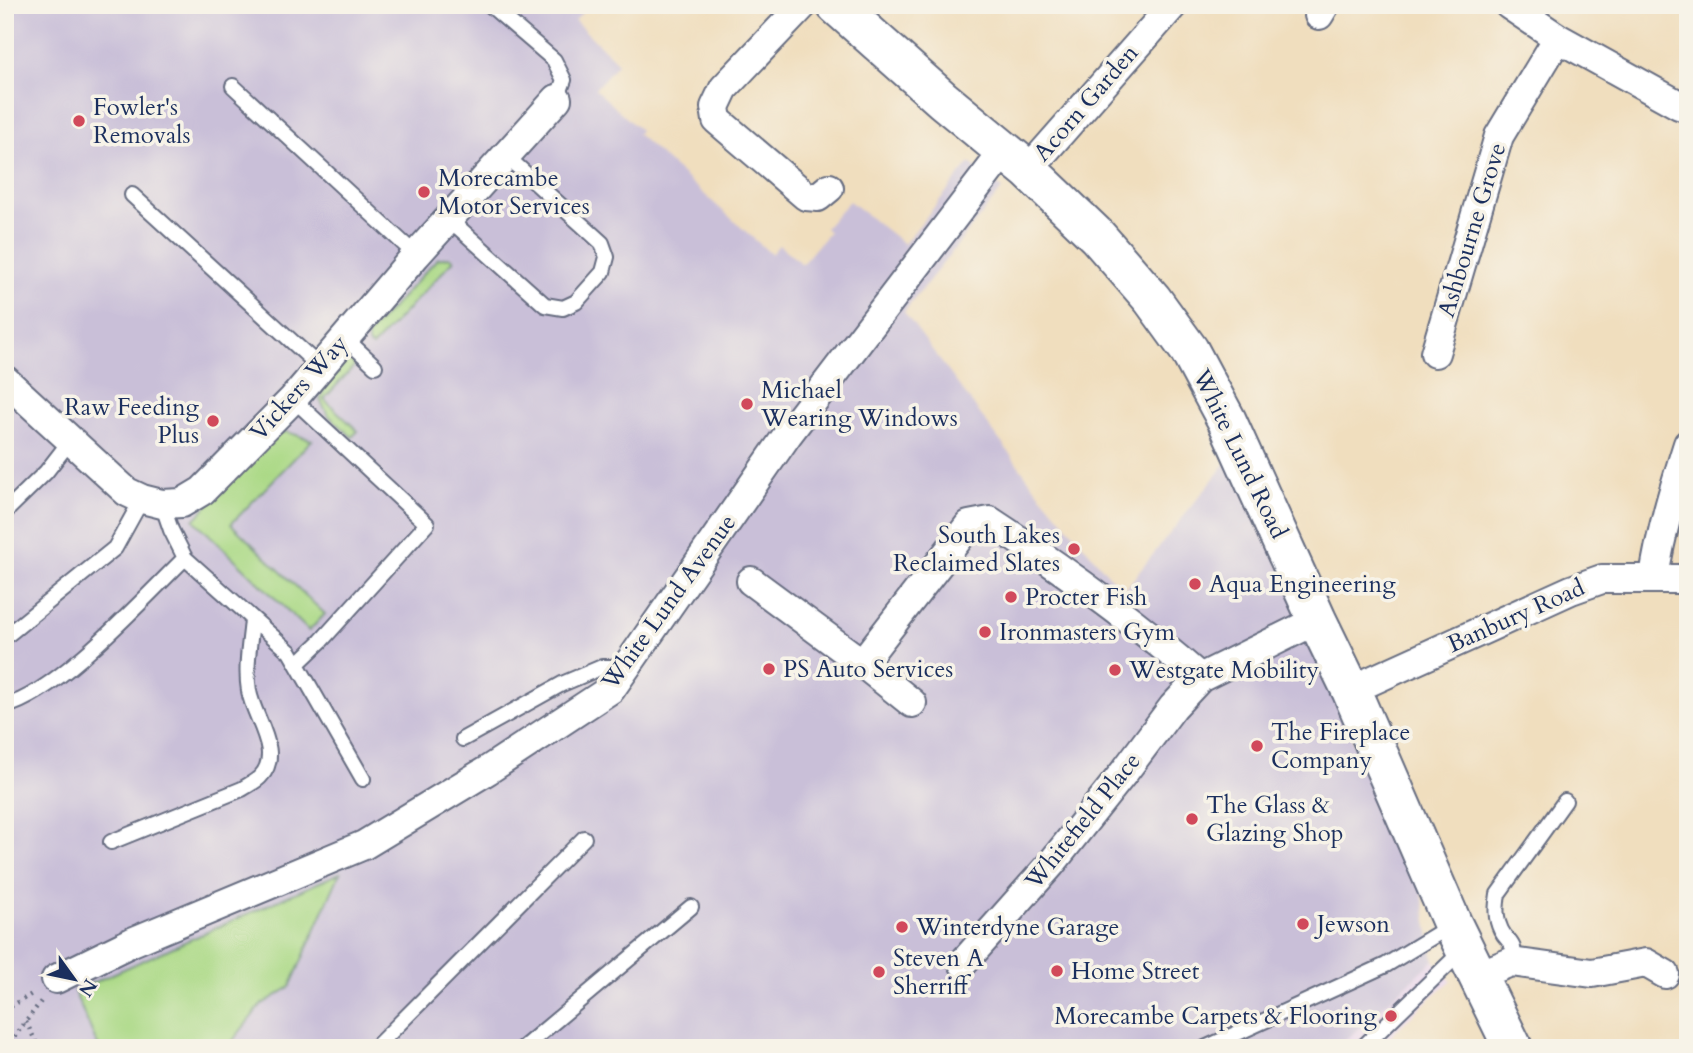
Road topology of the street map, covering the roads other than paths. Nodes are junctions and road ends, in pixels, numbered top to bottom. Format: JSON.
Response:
{"nodes":[{"id":1,"x":490,"y":5,"type":"edge"},
{"id":2,"x":803,"y":5,"type":"edge"},
{"id":3,"x":836,"y":5,"type":"edge"},
{"id":4,"x":1173,"y":5,"type":"edge"},
{"id":5,"x":1509,"y":5,"type":"edge"},
{"id":6,"x":1558,"y":38,"type":"junction"},
{"id":7,"x":233,"y":86,"type":"dead end"},
{"id":8,"x":558,"y":99,"type":"joint"},
{"id":9,"x":1688,"y":108,"type":"edge"},
{"id":10,"x":506,"y":156,"type":"junction"},
{"id":11,"x":1016,"y":160,"type":"junction"},
{"id":12,"x":829,"y":188,"type":"dead end"},
{"id":13,"x":132,"y":195,"type":"dead end"},
{"id":14,"x":449,"y":219,"type":"junction"},
{"id":15,"x":416,"y":255,"type":"junction"},
{"id":16,"x":345,"y":338,"type":"junction"},
{"id":17,"x":1435,"y":353,"type":"dead end"},
{"id":18,"x":375,"y":366,"type":"dead end"},
{"id":19,"x":321,"y":368,"type":"junction"},
{"id":20,"x":5,"y":380,"type":"edge"},
{"id":21,"x":293,"y":399,"type":"junction"},
{"id":22,"x":70,"y":441,"type":"junction"},
{"id":23,"x":1688,"y":444,"type":"edge"},
{"id":24,"x":152,"y":502,"type":"junction"},
{"id":25,"x":5,"y":512,"type":"edge"},
{"id":26,"x":185,"y":558,"type":"junction"},
{"id":27,"x":1654,"y":577,"type":"junction"},
{"id":28,"x":1688,"y":579,"type":"edge"},
{"id":29,"x":751,"y":581,"type":"dead end"},
{"id":30,"x":252,"y":620,"type":"junction"},
{"id":31,"x":1317,"y":620,"type":"junction"},
{"id":32,"x":5,"y":637,"type":"edge"},
{"id":33,"x":862,"y":663,"type":"junction"},
{"id":34,"x":297,"y":664,"type":"junction"},
{"id":35,"x":627,"y":667,"type":"junction"},
{"id":36,"x":1200,"y":678,"type":"junction"},
{"id":37,"x":1351,"y":690,"type":"junction"},
{"id":38,"x":912,"y":703,"type":"dead end"},
{"id":39,"x":5,"y":706,"type":"edge"},
{"id":40,"x":463,"y":738,"type":"dead end"},
{"id":41,"x":363,"y":779,"type":"dead end"},
{"id":42,"x":1565,"y":801,"type":"dead end"},
{"id":43,"x":584,"y":838,"type":"dead end"},
{"id":44,"x":111,"y":842,"type":"dead end"},
{"id":45,"x":691,"y":907,"type":"dead end"},
{"id":46,"x":1477,"y":952,"type":"junction"},
{"id":47,"x":1657,"y":961,"type":"dead end"},
{"id":48,"x":963,"y":963,"type":"dead end"},
{"id":49,"x":56,"y":979,"type":"road end"},
{"id":50,"x":379,"y":1048,"type":"edge"},
{"id":51,"x":523,"y":1048,"type":"edge"},
{"id":52,"x":1205,"y":1048,"type":"edge"},
{"id":53,"x":1362,"y":1048,"type":"edge"},
{"id":54,"x":1513,"y":1048,"type":"edge"}],
"edges":[{"from":1,"to":8,"type":"lane"},
{"from":2,"to":12,"type":"street"},
{"from":3,"to":11,"type":"street","name":"White Lund Road"},
{"from":4,"to":11,"type":"street","name":"Acorn Garden"},
{"from":5,"to":6,"type":"street"},
{"from":6,"to":9,"type":"street"},
{"from":6,"to":17,"type":"street","name":"Ashbourne Grove"},
{"from":7,"to":15,"type":"lane"},
{"from":8,"to":10,"type":"street","name":"Vickers Way"},
{"from":10,"to":14,"type":"street","name":"Vickers Way"},
{"from":10,"to":14,"type":"lane"},
{"from":11,"to":31,"type":"street","name":"White Lund Road"},
{"from":11,"to":35,"type":"street","name":"White Lund Avenue"},
{"from":13,"to":19,"type":"lane"},
{"from":14,"to":15,"type":"street","name":"Vickers Way"},
{"from":15,"to":16,"type":"street","name":"Vickers Way"},
{"from":16,"to":18,"type":"lane"},
{"from":16,"to":19,"type":"street","name":"Vickers Way"},
{"from":19,"to":21,"type":"street","name":"Vickers Way"},
{"from":20,"to":22,"type":"street"},
{"from":21,"to":24,"type":"street","name":"Vickers Way"},
{"from":21,"to":34,"type":"lane"},
{"from":22,"to":24,"type":"street"},
{"from":22,"to":25,"type":"lane"},
{"from":23,"to":27,"type":"street"},
{"from":24,"to":26,"type":"lane"},
{"from":24,"to":32,"type":"lane"},
{"from":26,"to":30,"type":"lane"},
{"from":26,"to":39,"type":"lane"},
{"from":27,"to":28,"type":"street","name":"Banbury Road"},
{"from":27,"to":37,"type":"street","name":"Banbury Road"},
{"from":29,"to":33,"type":"street"},
{"from":30,"to":34,"type":"lane"},
{"from":30,"to":44,"type":"lane"},
{"from":31,"to":36,"type":"street","name":"Whitefield Place"},
{"from":31,"to":37,"type":"street","name":"White Lund Road"},
{"from":33,"to":36,"type":"street"},
{"from":33,"to":38,"type":"street"},
{"from":34,"to":41,"type":"lane"},
{"from":35,"to":40,"type":"lane"},
{"from":35,"to":49,"type":"street","name":"White Lund Avenue"},
{"from":36,"to":48,"type":"street","name":"Whitefield Place"},
{"from":37,"to":46,"type":"street","name":"White Lund Road"},
{"from":42,"to":46,"type":"lane"},
{"from":43,"to":50,"type":"lane"},
{"from":45,"to":51,"type":"lane"},
{"from":46,"to":47,"type":"street"},
{"from":46,"to":52,"type":"lane"},
{"from":46,"to":53,"type":"lane"},
{"from":46,"to":54,"type":"street","name":"White Lund Road"}]}
